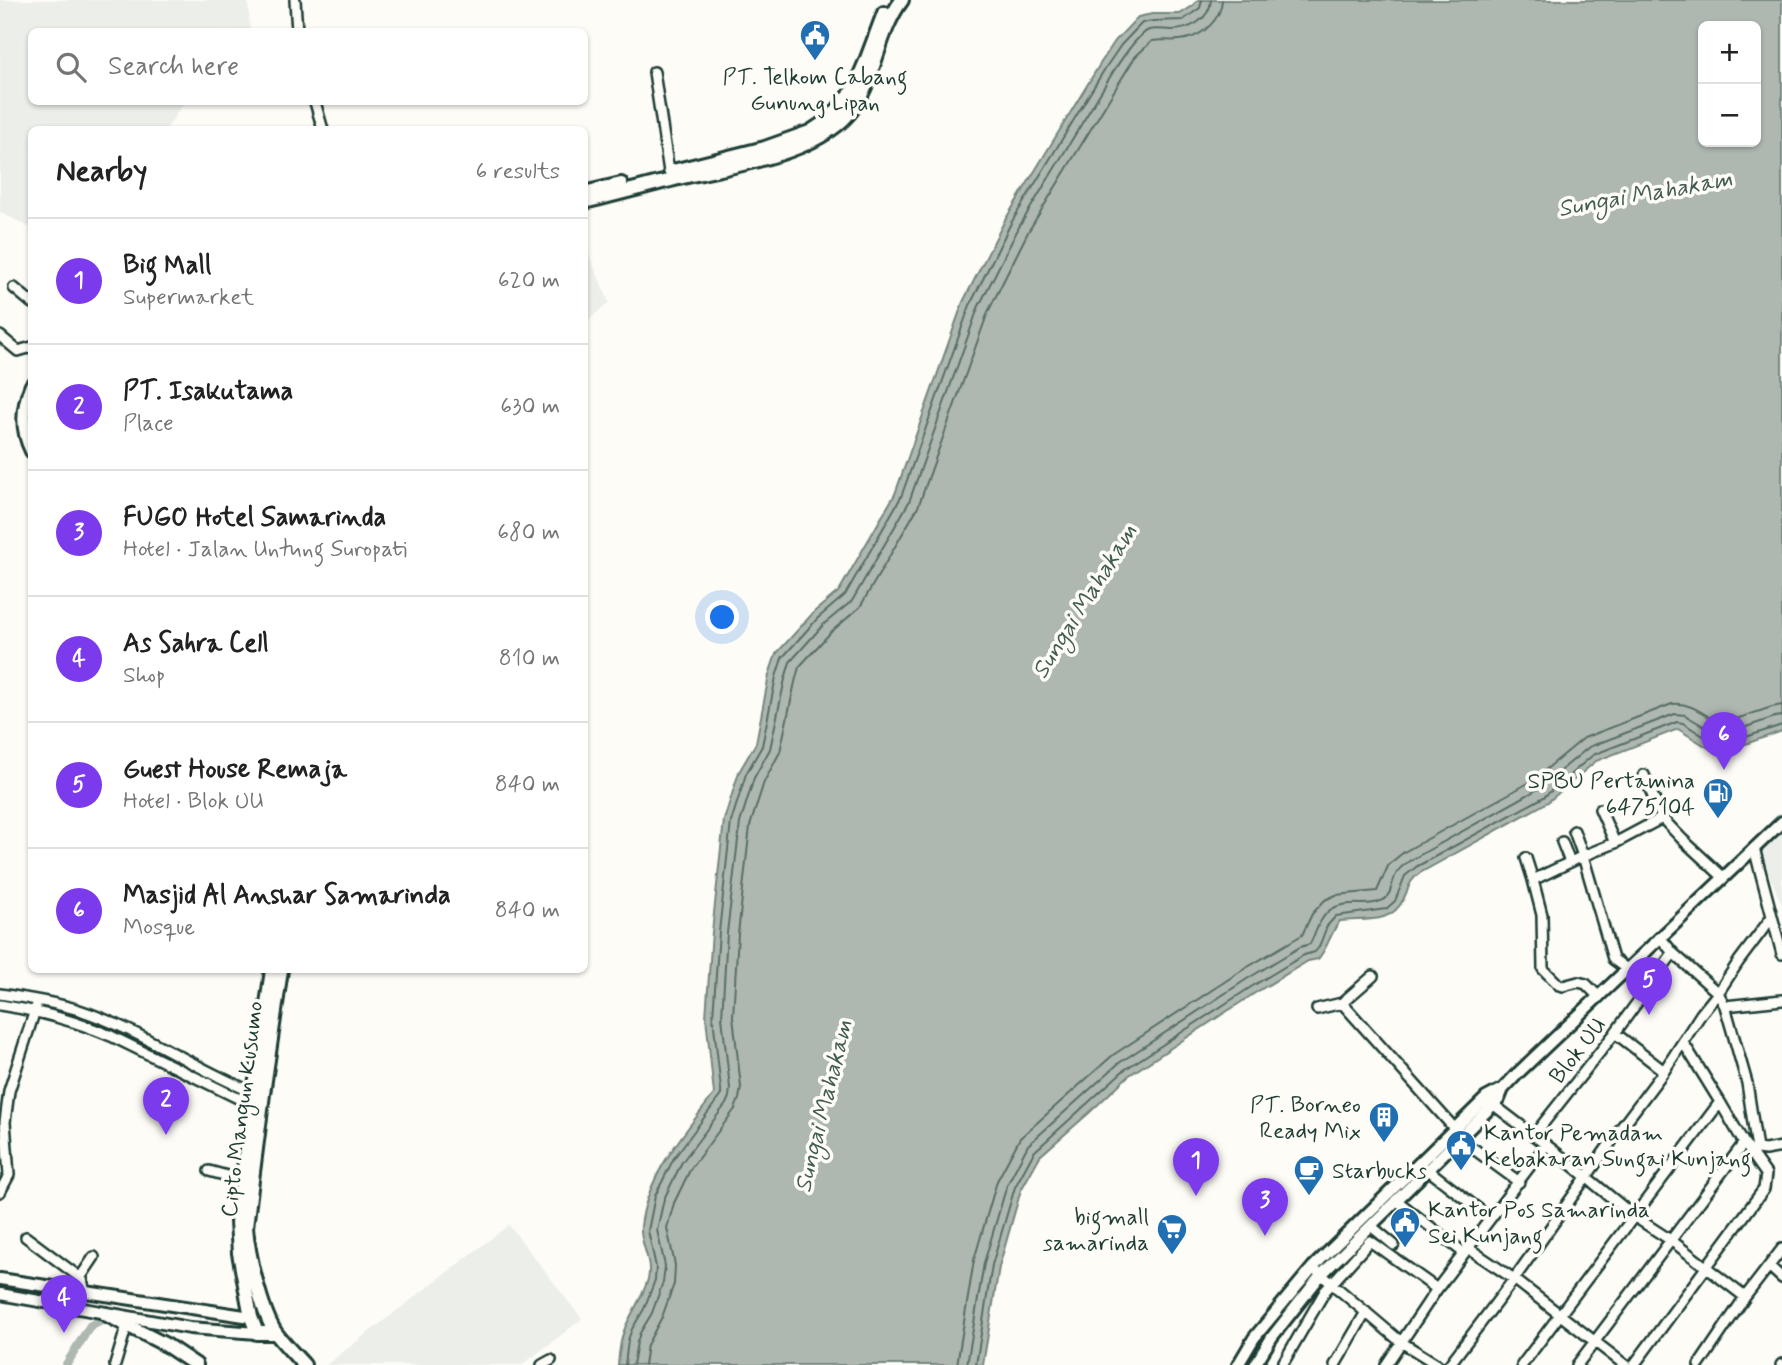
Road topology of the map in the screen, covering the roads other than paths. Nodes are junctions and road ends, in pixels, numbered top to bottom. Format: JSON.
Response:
{"nodes":[{"id":1,"x":295,"y":0,"type":"edge"},
{"id":2,"x":891,"y":0,"type":"edge"},
{"id":3,"x":901,"y":0,"type":"edge"},
{"id":4,"x":297,"y":28,"type":"edge"},
{"id":5,"x":654,"y":72,"type":"dead end"},
{"id":6,"x":316,"y":105,"type":"edge"},
{"id":7,"x":322,"y":126,"type":"edge"},
{"id":8,"x":669,"y":172,"type":"junction"},
{"id":9,"x":588,"y":197,"type":"edge"},
{"id":10,"x":14,"y":288,"type":"dead end"},
{"id":11,"x":28,"y":300,"type":"edge"},
{"id":12,"x":0,"y":336,"type":"edge"},
{"id":13,"x":28,"y":348,"type":"edge"},
{"id":14,"x":28,"y":394,"type":"edge"},
{"id":15,"x":28,"y":442,"type":"edge"},
{"id":16,"x":1644,"y":775,"type":"dead end"},
{"id":17,"x":1600,"y":809,"type":"dead end"},
{"id":18,"x":1662,"y":818,"type":"junction"},
{"id":19,"x":1782,"y":822,"type":"edge"},
{"id":20,"x":1574,"y":831,"type":"dead end"},
{"id":21,"x":1562,"y":842,"type":"dead end"},
{"id":22,"x":1615,"y":843,"type":"junction"},
{"id":23,"x":1754,"y":848,"type":"junction"},
{"id":24,"x":1583,"y":856,"type":"junction"},
{"id":25,"x":1526,"y":858,"type":"dead end"},
{"id":26,"x":1570,"y":863,"type":"junction"},
{"id":27,"x":1723,"y":877,"type":"junction"},
{"id":28,"x":1533,"y":880,"type":"junction"},
{"id":29,"x":1772,"y":917,"type":"junction"},
{"id":30,"x":1660,"y":937,"type":"junction"},
{"id":31,"x":1674,"y":953,"type":"junction"},
{"id":32,"x":1782,"y":954,"type":"edge"},
{"id":33,"x":1628,"y":970,"type":"junction"},
{"id":34,"x":272,"y":973,"type":"edge"},
{"id":35,"x":280,"y":973,"type":"edge"},
{"id":36,"x":1373,"y":976,"type":"dead end"},
{"id":37,"x":1718,"y":993,"type":"junction"},
{"id":38,"x":0,"y":994,"type":"edge"},
{"id":39,"x":1599,"y":997,"type":"junction"},
{"id":40,"x":36,"y":999,"type":"junction"},
{"id":41,"x":1782,"y":1000,"type":"edge"},
{"id":42,"x":1342,"y":1003,"type":"junction"},
{"id":43,"x":0,"y":1005,"type":"edge"},
{"id":44,"x":1725,"y":1006,"type":"junction"},
{"id":45,"x":1317,"y":1009,"type":"dead end"},
{"id":46,"x":36,"y":1010,"type":"junction"},
{"id":47,"x":1615,"y":1033,"type":"junction"},
{"id":48,"x":1684,"y":1042,"type":"junction"},
{"id":49,"x":1664,"y":1071,"type":"junction"},
{"id":50,"x":257,"y":1101,"type":"junction"},
{"id":51,"x":1489,"y":1102,"type":"junction"},
{"id":52,"x":1720,"y":1102,"type":"junction"},
{"id":53,"x":3,"y":1122,"type":"edge"},
{"id":54,"x":1455,"y":1129,"type":"junction"},
{"id":55,"x":1534,"y":1135,"type":"junction"},
{"id":56,"x":1745,"y":1143,"type":"junction"},
{"id":57,"x":1546,"y":1145,"type":"junction"},
{"id":58,"x":1782,"y":1147,"type":"edge"},
{"id":59,"x":1474,"y":1149,"type":"dead end"},
{"id":60,"x":1757,"y":1149,"type":"junction"},
{"id":61,"x":1427,"y":1169,"type":"junction"},
{"id":62,"x":209,"y":1171,"type":"dead end"},
{"id":63,"x":4,"y":1174,"type":"edge"},
{"id":64,"x":1587,"y":1177,"type":"junction"},
{"id":65,"x":242,"y":1180,"type":"junction"},
{"id":66,"x":1518,"y":1182,"type":"junction"},
{"id":67,"x":0,"y":1192,"type":"edge"},
{"id":68,"x":1396,"y":1200,"type":"junction"},
{"id":69,"x":1635,"y":1217,"type":"junction"},
{"id":70,"x":1490,"y":1218,"type":"junction"},
{"id":71,"x":1371,"y":1226,"type":"junction"},
{"id":72,"x":26,"y":1237,"type":"dead end"},
{"id":73,"x":1671,"y":1241,"type":"junction"},
{"id":74,"x":1394,"y":1245,"type":"dead end"},
{"id":75,"x":1782,"y":1249,"type":"edge"},
{"id":76,"x":1466,"y":1250,"type":"junction"},
{"id":77,"x":94,"y":1257,"type":"dead end"},
{"id":78,"x":1769,"y":1266,"type":"junction"},
{"id":79,"x":1705,"y":1268,"type":"junction"},
{"id":80,"x":1317,"y":1271,"type":"junction"},
{"id":81,"x":80,"y":1278,"type":"junction"},
{"id":82,"x":1782,"y":1278,"type":"edge"},
{"id":83,"x":0,"y":1279,"type":"edge"},
{"id":84,"x":1514,"y":1279,"type":"junction"},
{"id":85,"x":1332,"y":1283,"type":"junction"},
{"id":86,"x":45,"y":1286,"type":"junction"},
{"id":87,"x":1437,"y":1289,"type":"junction"},
{"id":88,"x":85,"y":1293,"type":"junction"},
{"id":89,"x":0,"y":1294,"type":"edge"},
{"id":90,"x":1745,"y":1297,"type":"junction"},
{"id":91,"x":42,"y":1301,"type":"junction"},
{"id":92,"x":1366,"y":1312,"type":"junction"},
{"id":93,"x":105,"y":1314,"type":"junction"},
{"id":94,"x":265,"y":1314,"type":"junction"},
{"id":95,"x":1560,"y":1316,"type":"junction"},
{"id":96,"x":251,"y":1317,"type":"junction"},
{"id":97,"x":127,"y":1325,"type":"junction"},
{"id":98,"x":257,"y":1333,"type":"junction"},
{"id":99,"x":276,"y":1333,"type":"junction"},
{"id":100,"x":1594,"y":1341,"type":"junction"},
{"id":101,"x":1401,"y":1342,"type":"junction"},
{"id":102,"x":115,"y":1365,"type":"edge"},
{"id":103,"x":196,"y":1365,"type":"edge"},
{"id":104,"x":304,"y":1365,"type":"edge"},
{"id":105,"x":1238,"y":1365,"type":"edge"},
{"id":106,"x":1255,"y":1365,"type":"edge"},
{"id":107,"x":1282,"y":1365,"type":"edge"},
{"id":108,"x":1335,"y":1365,"type":"edge"},
{"id":109,"x":1386,"y":1365,"type":"edge"},
{"id":110,"x":1438,"y":1365,"type":"edge"},
{"id":111,"x":1449,"y":1365,"type":"edge"},
{"id":112,"x":1522,"y":1365,"type":"edge"},
{"id":113,"x":1577,"y":1365,"type":"edge"},
{"id":114,"x":1625,"y":1365,"type":"edge"},
{"id":115,"x":1634,"y":1365,"type":"edge"},
{"id":116,"x":1699,"y":1365,"type":"edge"}],
"edges":[{"from":1,"to":4,"type":"street"},
{"from":2,"to":8,"type":"highway"},
{"from":3,"to":9,"type":"highway"},
{"from":5,"to":8,"type":"street"},
{"from":6,"to":7,"type":"street"},
{"from":8,"to":9,"type":"highway"},
{"from":10,"to":11,"type":"street"},
{"from":12,"to":13,"type":"street"},
{"from":14,"to":15,"type":"highway"},
{"from":16,"to":18,"type":"street"},
{"from":17,"to":22,"type":"street"},
{"from":18,"to":22,"type":"street"},
{"from":18,"to":27,"type":"street"},
{"from":19,"to":23,"type":"main road"},
{"from":20,"to":24,"type":"street"},
{"from":21,"to":26,"type":"street"},
{"from":22,"to":24,"type":"street"},
{"from":23,"to":27,"type":"main road"},
{"from":23,"to":29,"type":"street"},
{"from":24,"to":26,"type":"street"},
{"from":24,"to":33,"type":"street"},
{"from":25,"to":28,"type":"street"},
{"from":26,"to":28,"type":"street"},
{"from":27,"to":30,"type":"main road"},
{"from":28,"to":39,"type":"street"},
{"from":29,"to":32,"type":"street"},
{"from":29,"to":37,"type":"street"},
{"from":30,"to":31,"type":"street"},
{"from":30,"to":33,"type":"main road"},
{"from":31,"to":37,"type":"street"},
{"from":31,"to":47,"type":"street","name":"Blok UU"},
{"from":33,"to":39,"type":"main road"},
{"from":34,"to":50,"type":"highway","name":"Cipto Mangun Kusumo"},
{"from":35,"to":50,"type":"highway","name":"Cipto Mangun Kusumo"},
{"from":36,"to":42,"type":"street"},
{"from":37,"to":44,"type":"street"},
{"from":37,"to":48,"type":"street"},
{"from":38,"to":40,"type":"street"},
{"from":39,"to":51,"type":"main road"},
{"from":40,"to":46,"type":"street"},
{"from":40,"to":50,"type":"street"},
{"from":41,"to":44,"type":"street"},
{"from":42,"to":45,"type":"street"},
{"from":42,"to":54,"type":"street"},
{"from":43,"to":46,"type":"street"},
{"from":44,"to":60,"type":"street"},
{"from":46,"to":50,"type":"street"},
{"from":46,"to":53,"type":"street"},
{"from":47,"to":49,"type":"street"},
{"from":47,"to":55,"type":"street","name":"Blok UU"},
{"from":48,"to":49,"type":"street"},
{"from":48,"to":52,"type":"street"},
{"from":49,"to":64,"type":"street"},
{"from":50,"to":65,"type":"highway","name":"Cipto Mangun Kusumo"},
{"from":50,"to":94,"type":"highway","name":"Cipto Mangun Kusumo"},
{"from":51,"to":54,"type":"main road"},
{"from":51,"to":55,"type":"street"},
{"from":51,"to":61,"type":"main road"},
{"from":52,"to":56,"type":"street"},
{"from":52,"to":69,"type":"street"},
{"from":53,"to":63,"type":"street"},
{"from":54,"to":80,"type":"main road"},
{"from":55,"to":57,"type":"street"},
{"from":56,"to":60,"type":"street"},
{"from":56,"to":73,"type":"street"},
{"from":56,"to":79,"type":"street"},
{"from":57,"to":64,"type":"street"},
{"from":57,"to":66,"type":"street"},
{"from":58,"to":60,"type":"street"},
{"from":59,"to":66,"type":"street"},
{"from":61,"to":68,"type":"main road"},
{"from":61,"to":70,"type":"street"},
{"from":62,"to":65,"type":"street"},
{"from":63,"to":67,"type":"street"},
{"from":64,"to":69,"type":"street"},
{"from":64,"to":84,"type":"street"},
{"from":65,"to":96,"type":"highway","name":"Cipto Mangun Kusumo"},
{"from":66,"to":70,"type":"street"},
{"from":68,"to":71,"type":"main road"},
{"from":68,"to":76,"type":"street"},
{"from":69,"to":73,"type":"street"},
{"from":69,"to":95,"type":"street"},
{"from":70,"to":76,"type":"street"},
{"from":71,"to":74,"type":"street"},
{"from":71,"to":80,"type":"main road"},
{"from":72,"to":81,"type":"street"},
{"from":73,"to":79,"type":"street"},
{"from":73,"to":100,"type":"street"},
{"from":75,"to":78,"type":"street"},
{"from":76,"to":84,"type":"street"},
{"from":76,"to":87,"type":"street"},
{"from":77,"to":81,"type":"street"},
{"from":78,"to":82,"type":"street"},
{"from":78,"to":90,"type":"street"},
{"from":79,"to":90,"type":"street"},
{"from":79,"to":115,"type":"street"},
{"from":80,"to":85,"type":"street"},
{"from":80,"to":105,"type":"main road"},
{"from":80,"to":106,"type":"main road"},
{"from":81,"to":88,"type":"street"},
{"from":83,"to":86,"type":"main road"},
{"from":84,"to":95,"type":"street"},
{"from":84,"to":111,"type":"street"},
{"from":85,"to":87,"type":"street"},
{"from":85,"to":92,"type":"street"},
{"from":85,"to":107,"type":"street"},
{"from":86,"to":88,"type":"main road"},
{"from":86,"to":91,"type":"main road"},
{"from":87,"to":101,"type":"street"},
{"from":88,"to":96,"type":"main road"},
{"from":89,"to":91,"type":"main road"},
{"from":90,"to":116,"type":"street"},
{"from":91,"to":93,"type":"main road"},
{"from":92,"to":101,"type":"street"},
{"from":92,"to":108,"type":"street"},
{"from":93,"to":97,"type":"highway"},
{"from":93,"to":98,"type":"main road"},
{"from":94,"to":96,"type":"highway"},
{"from":94,"to":99,"type":"highway","name":"Cipto Mangun Kusumo"},
{"from":95,"to":100,"type":"street"},
{"from":95,"to":112,"type":"street"},
{"from":96,"to":98,"type":"highway","name":"Cipto Mangun Kusumo"},
{"from":97,"to":102,"type":"street"},
{"from":97,"to":103,"type":"highway"},
{"from":98,"to":99,"type":"highway"},
{"from":99,"to":104,"type":"highway","name":"Cipto Mangun Kusumo"},
{"from":100,"to":113,"type":"street"},
{"from":100,"to":114,"type":"street"},
{"from":101,"to":109,"type":"street"},
{"from":101,"to":110,"type":"street"}]}
